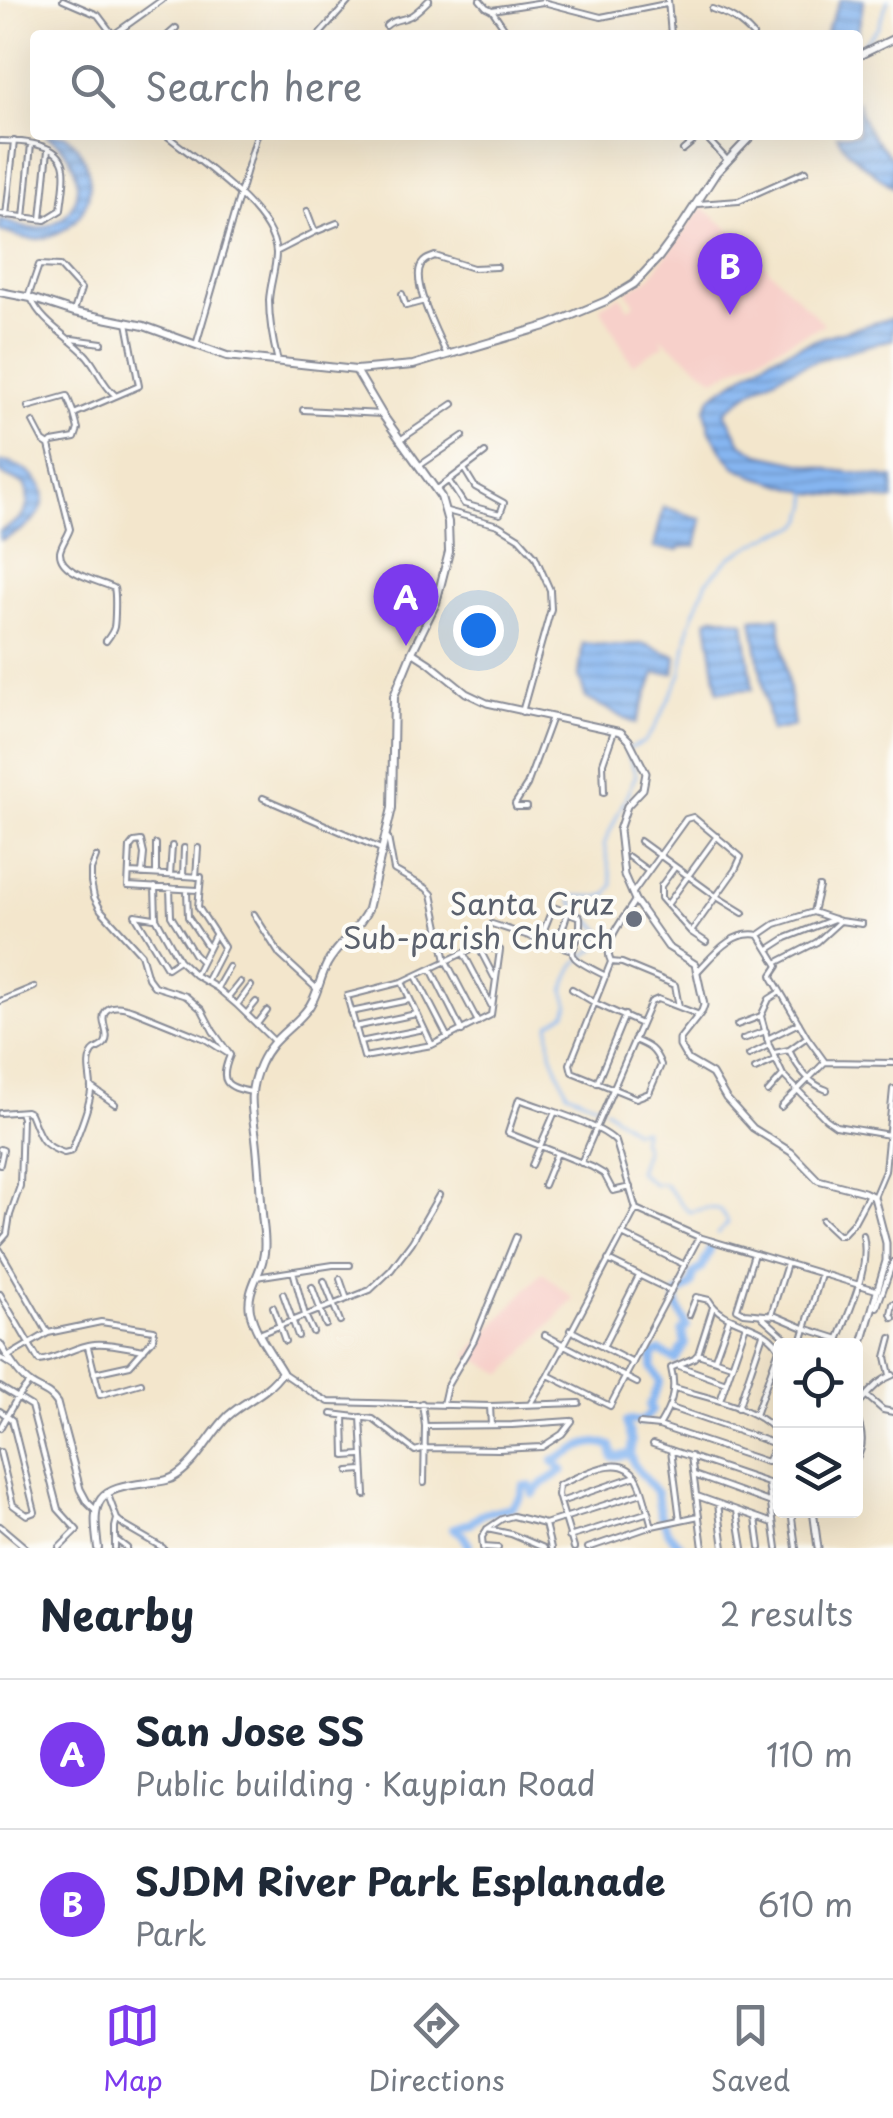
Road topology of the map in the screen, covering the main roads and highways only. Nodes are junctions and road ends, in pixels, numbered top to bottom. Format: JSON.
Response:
{"nodes":[{"id":1,"x":893,"y":39,"type":"edge"},
{"id":2,"x":863,"y":54,"type":"edge"},
{"id":3,"x":747,"y":140,"type":"edge"},
{"id":4,"x":0,"y":292,"type":"edge"},
{"id":5,"x":356,"y":370,"type":"junction"},
{"id":6,"x":98,"y":1545,"type":"edge"}],
"edges":[{"from":1,"to":2,"type":"main road"},
{"from":3,"to":5,"type":"main road"},
{"from":4,"to":5,"type":"main road"},
{"from":5,"to":6,"type":"main road"}]}
